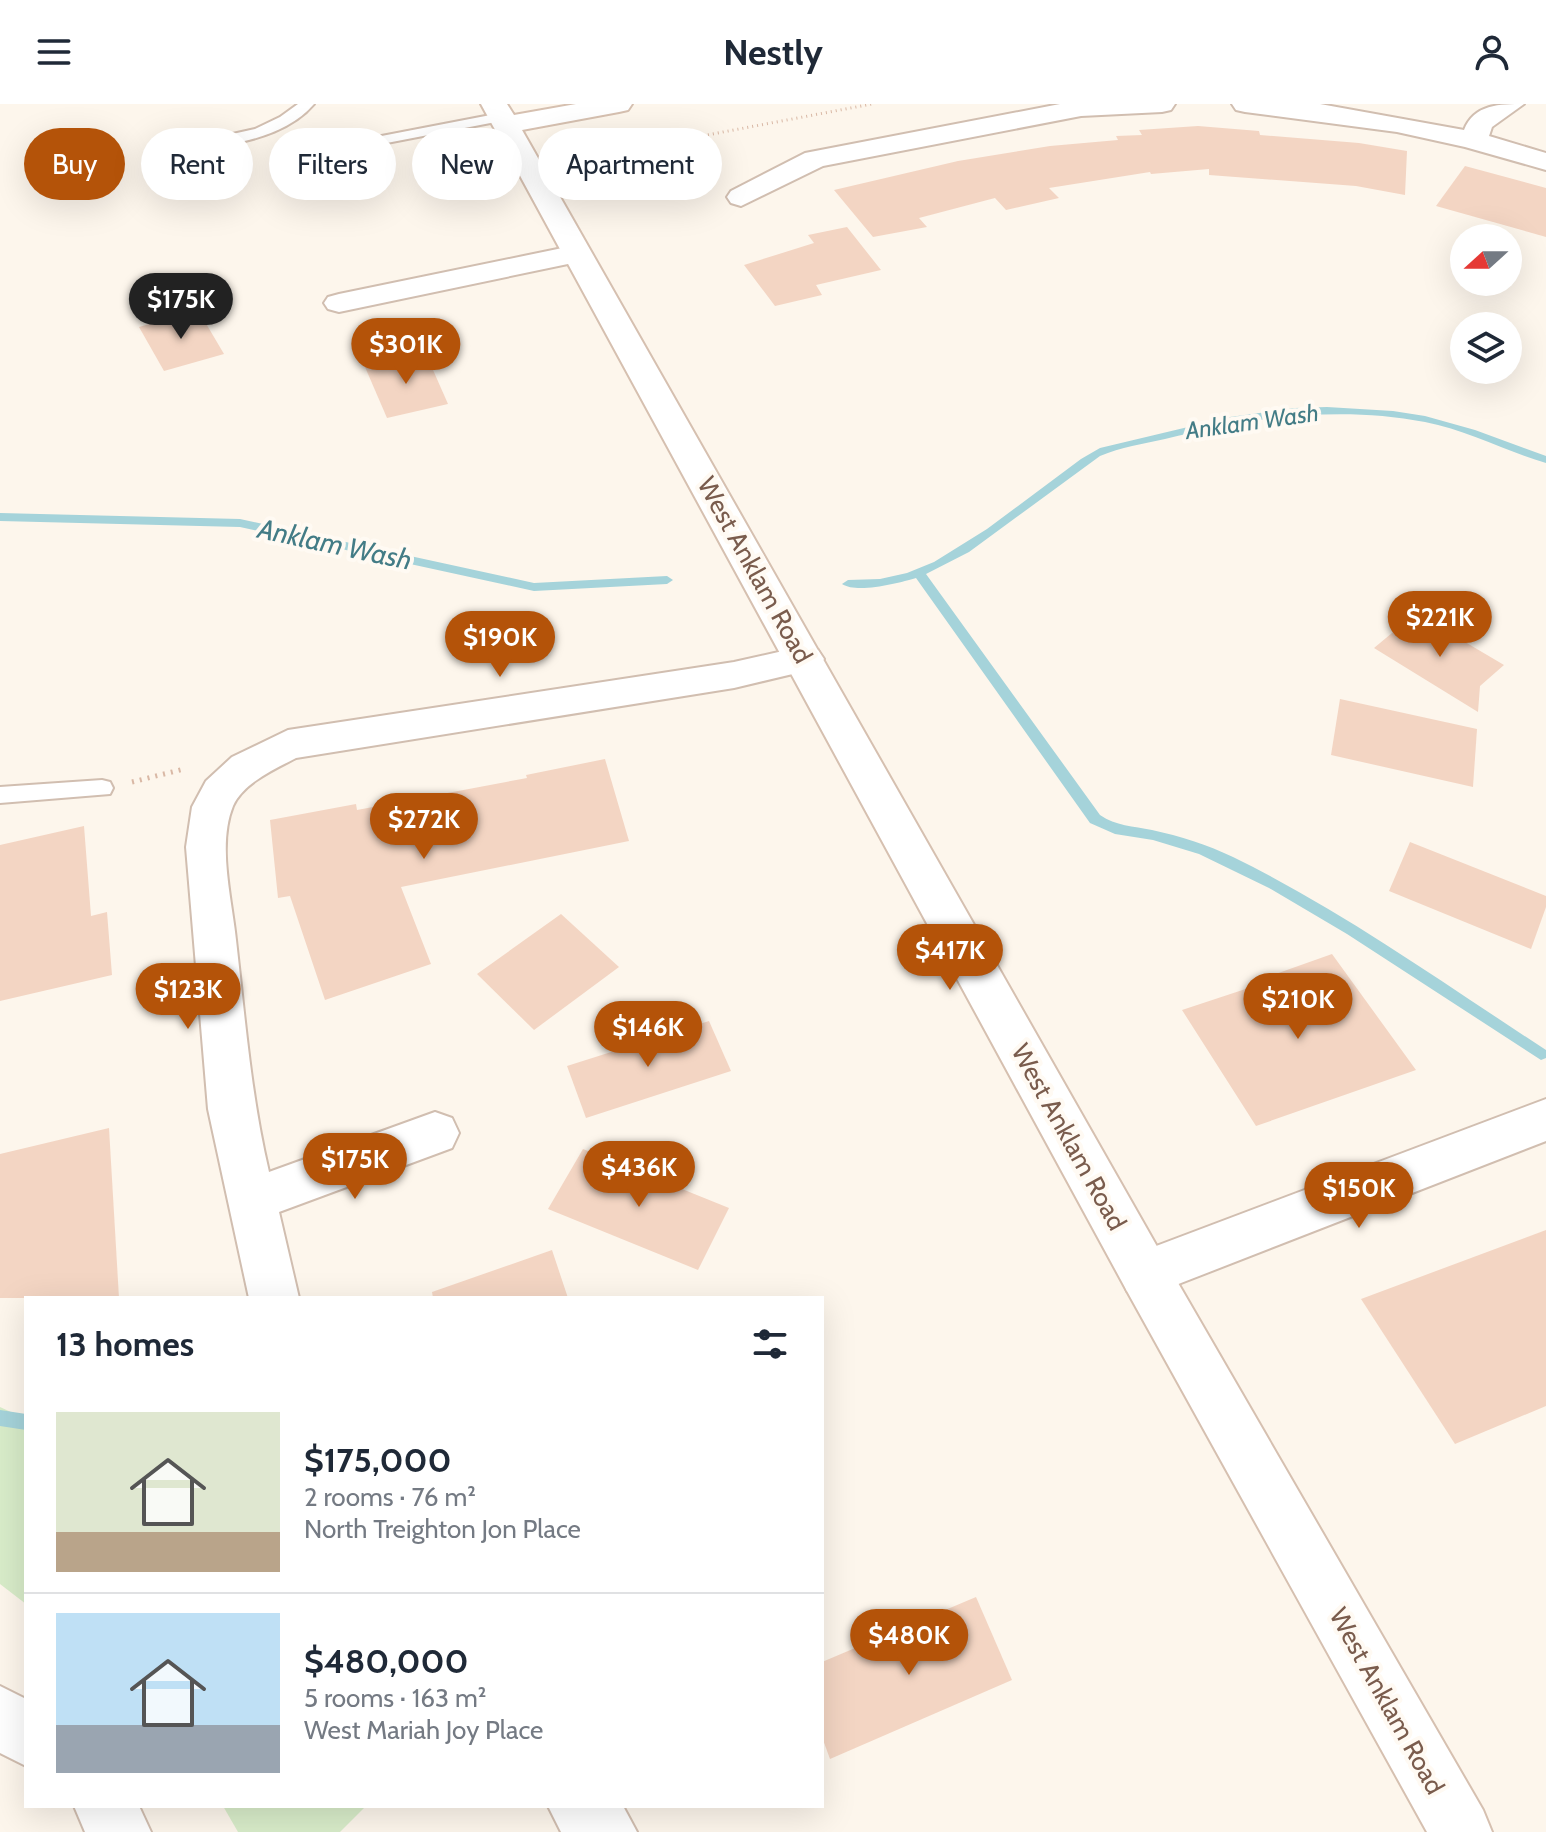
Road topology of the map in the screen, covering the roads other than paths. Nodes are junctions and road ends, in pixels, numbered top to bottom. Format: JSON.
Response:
{"nodes":[{"id":1,"x":307,"y":104,"type":"edge"},
{"id":2,"x":619,"y":104,"type":"edge"},
{"id":3,"x":1162,"y":104,"type":"edge"},
{"id":4,"x":1245,"y":104,"type":"edge"},
{"id":5,"x":1511,"y":104,"type":"edge"},
{"id":6,"x":500,"y":115,"type":"edge"},
{"id":7,"x":253,"y":132,"type":"edge"},
{"id":8,"x":396,"y":136,"type":"edge"},
{"id":9,"x":1474,"y":140,"type":"junction"},
{"id":10,"x":1546,"y":162,"type":"edge"},
{"id":11,"x":741,"y":197,"type":"dead end"},
{"id":12,"x":577,"y":254,"type":"junction"},
{"id":13,"x":339,"y":303,"type":"dead end"},
{"id":14,"x":805,"y":659,"type":"junction"},
{"id":15,"x":102,"y":788,"type":"road end"},
{"id":16,"x":0,"y":795,"type":"edge"},
{"id":17,"x":1546,"y":1120,"type":"edge"},
{"id":18,"x":435,"y":1133,"type":"dead end"},
{"id":19,"x":250,"y":1201,"type":"junction"},
{"id":20,"x":1145,"y":1274,"type":"junction"},
{"id":21,"x":274,"y":1296,"type":"edge"},
{"id":22,"x":0,"y":1716,"type":"edge"},
{"id":23,"x":24,"y":1734,"type":"edge"},
{"id":24,"x":105,"y":1808,"type":"edge"},
{"id":25,"x":580,"y":1808,"type":"edge"},
{"id":26,"x":120,"y":1832,"type":"edge"},
{"id":27,"x":606,"y":1832,"type":"edge"},
{"id":28,"x":1461,"y":1832,"type":"edge"}],
"edges":[{"from":1,"to":7,"type":"lane"},
{"from":2,"to":6,"type":"street"},
{"from":3,"to":11,"type":"street"},
{"from":4,"to":9,"type":"street"},
{"from":5,"to":9,"type":"street"},
{"from":6,"to":8,"type":"lane"},
{"from":6,"to":12,"type":"street","name":"West Anklam Road"},
{"from":9,"to":10,"type":"street"},
{"from":12,"to":13,"type":"street"},
{"from":12,"to":14,"type":"street","name":"West Anklam Road"},
{"from":14,"to":19,"type":"street"},
{"from":14,"to":20,"type":"street","name":"West Anklam Road"},
{"from":15,"to":16,"type":"lane"},
{"from":17,"to":20,"type":"street"},
{"from":18,"to":19,"type":"street"},
{"from":19,"to":21,"type":"street"},
{"from":20,"to":28,"type":"street","name":"West Anklam Road"},
{"from":22,"to":23,"type":"street"},
{"from":24,"to":26,"type":"street"},
{"from":25,"to":27,"type":"street"}]}
